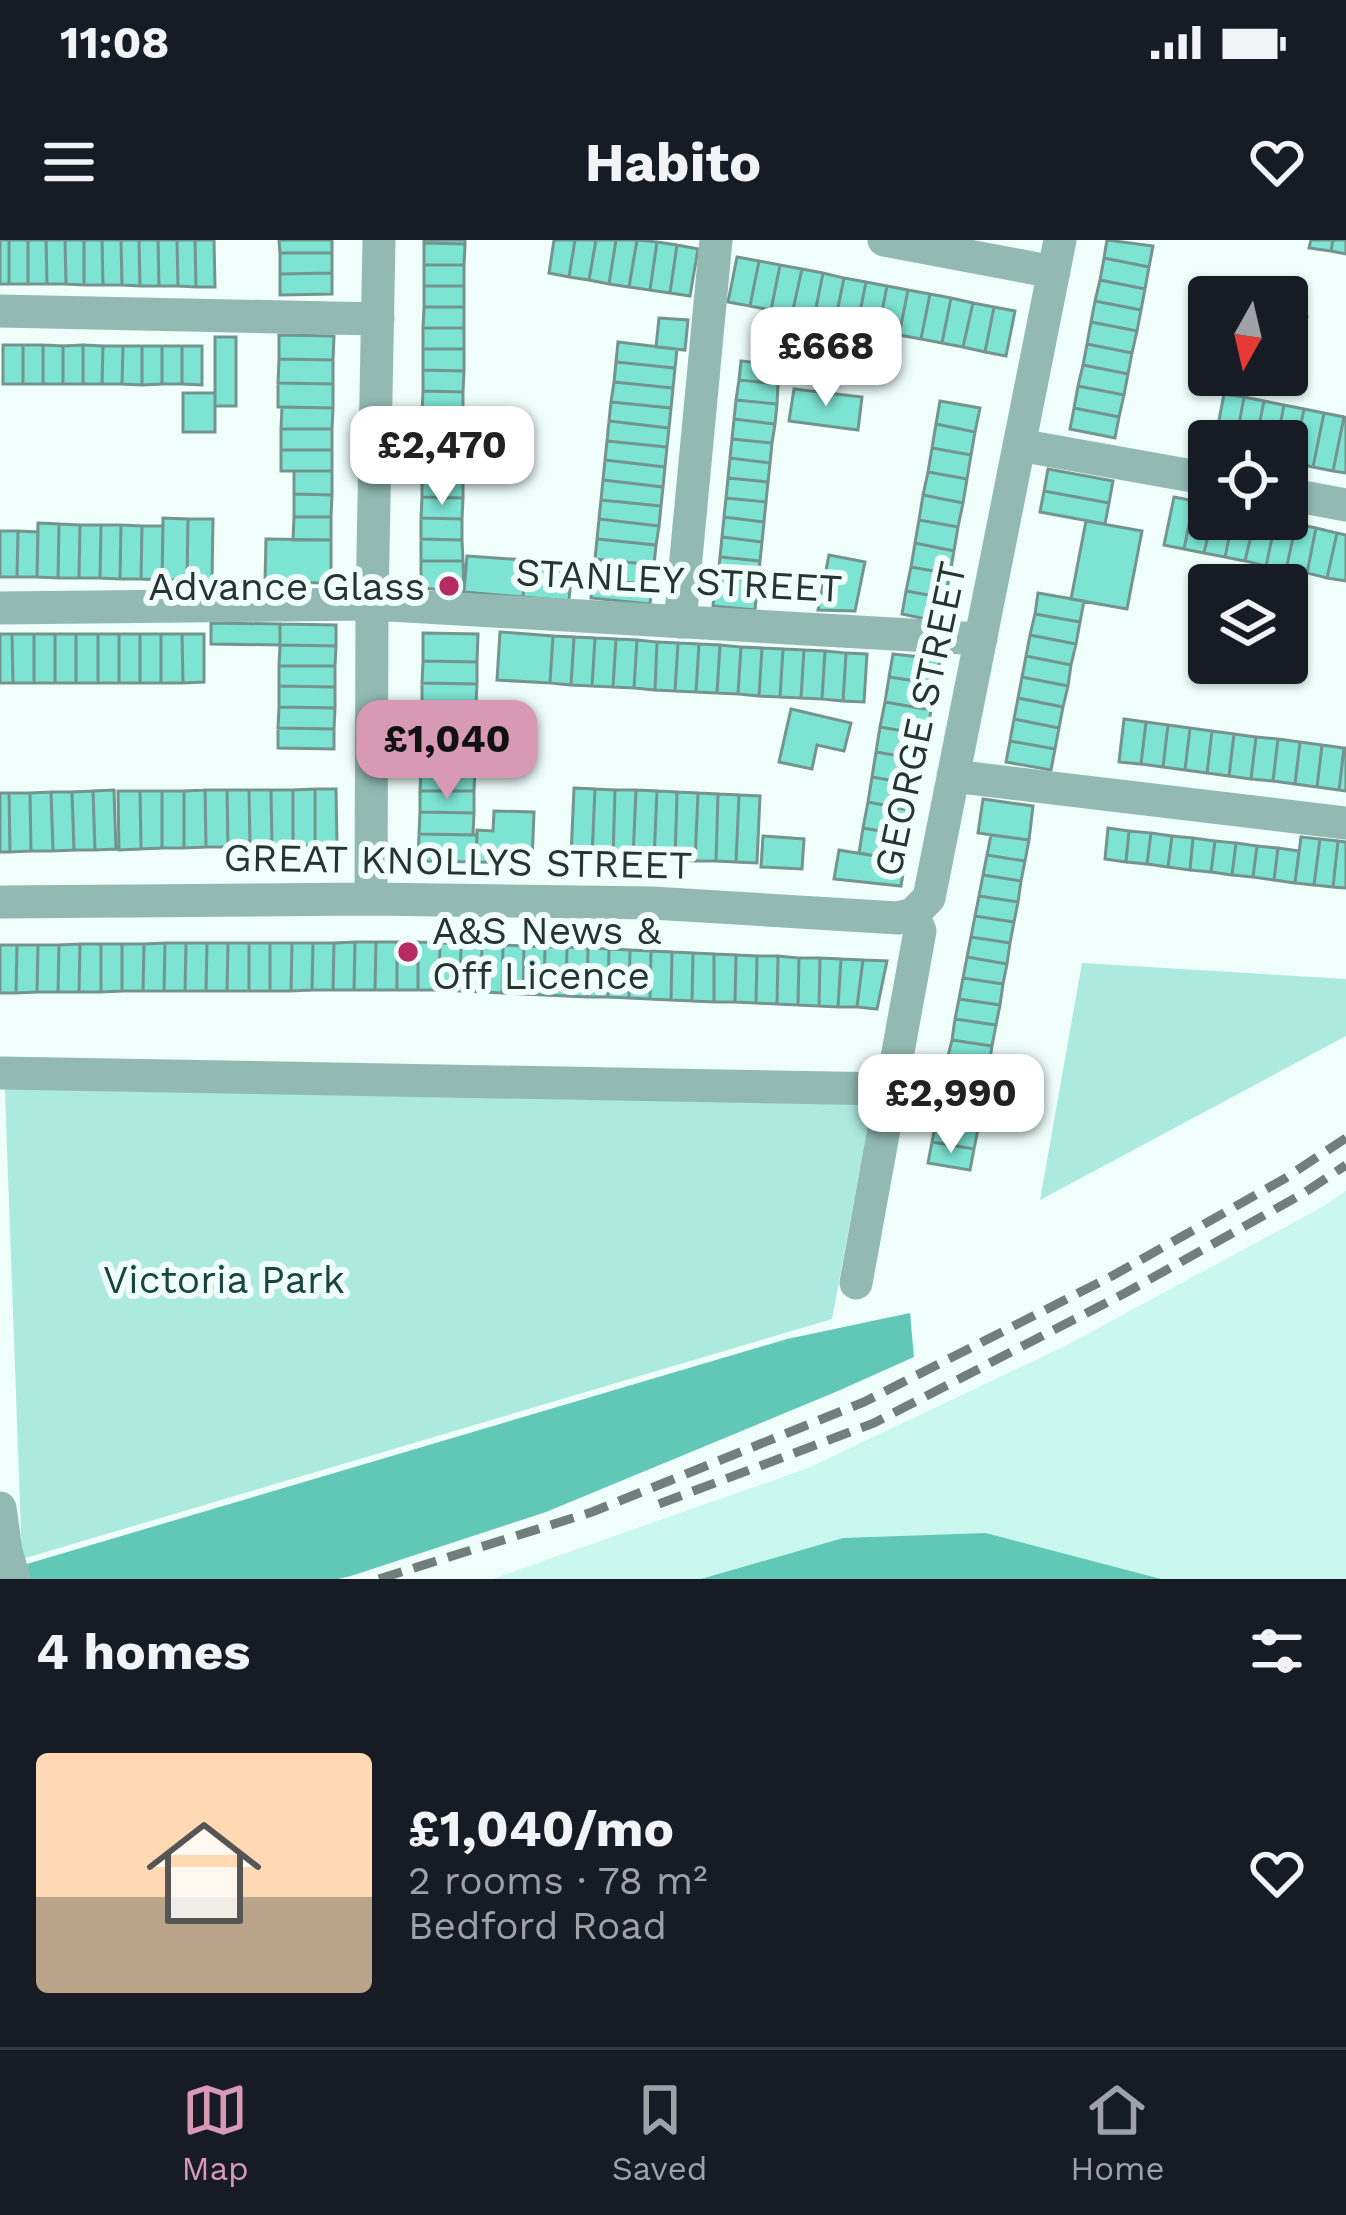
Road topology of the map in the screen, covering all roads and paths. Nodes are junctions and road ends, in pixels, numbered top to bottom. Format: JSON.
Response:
{"nodes":[{"id":1,"x":379,"y":240,"type":"edge"},
{"id":2,"x":716,"y":240,"type":"edge"},
{"id":3,"x":884,"y":240,"type":"edge"},
{"id":4,"x":1057,"y":256,"type":"edge"},
{"id":5,"x":0,"y":311,"type":"edge"},
{"id":6,"x":378,"y":320,"type":"junction"},
{"id":7,"x":1019,"y":445,"type":"junction"},
{"id":8,"x":1188,"y":475,"type":"edge"},
{"id":9,"x":1308,"y":498,"type":"edge"},
{"id":10,"x":1346,"y":505,"type":"edge"},
{"id":11,"x":372,"y":604,"type":"junction"},
{"id":12,"x":0,"y":608,"type":"edge"},
{"id":13,"x":680,"y":622,"type":"junction"},
{"id":14,"x":981,"y":639,"type":"junction"},
{"id":15,"x":953,"y":776,"type":"junction"},
{"id":16,"x":1346,"y":823,"type":"edge"},
{"id":17,"x":371,"y":899,"type":"junction"},
{"id":18,"x":0,"y":902,"type":"edge"},
{"id":19,"x":913,"y":914,"type":"junction"},
{"id":20,"x":0,"y":1073,"type":"edge"},
{"id":21,"x":891,"y":1089,"type":"junction"},
{"id":22,"x":856,"y":1283,"type":"dead end"},
{"id":23,"x":0,"y":1508,"type":"edge"},
{"id":24,"x":14,"y":1579,"type":"edge"}],
"edges":[{"from":1,"to":6,"type":"street"},
{"from":2,"to":13,"type":"street"},
{"from":3,"to":4,"type":"street"},
{"from":4,"to":7,"type":"street","name":"GEORGE STREET"},
{"from":5,"to":6,"type":"street"},
{"from":6,"to":11,"type":"street"},
{"from":7,"to":8,"type":"street"},
{"from":7,"to":14,"type":"street","name":"GEORGE STREET"},
{"from":9,"to":10,"type":"street"},
{"from":11,"to":12,"type":"street","name":"STANLEY STREET"},
{"from":11,"to":13,"type":"street","name":"STANLEY STREET"},
{"from":11,"to":17,"type":"street"},
{"from":13,"to":14,"type":"street","name":"STANLEY STREET"},
{"from":14,"to":15,"type":"street","name":"GEORGE STREET"},
{"from":15,"to":16,"type":"street"},
{"from":15,"to":19,"type":"street","name":"GEORGE STREET"},
{"from":17,"to":18,"type":"street","name":"GREAT KNOLLYS STREET"},
{"from":17,"to":19,"type":"street","name":"GREAT KNOLLYS STREET"},
{"from":19,"to":21,"type":"street","name":"GEORGE STREET"},
{"from":20,"to":21,"type":"street"},
{"from":21,"to":22,"type":"street","name":"GEORGE STREET"},
{"from":23,"to":24,"type":"street"}]}
